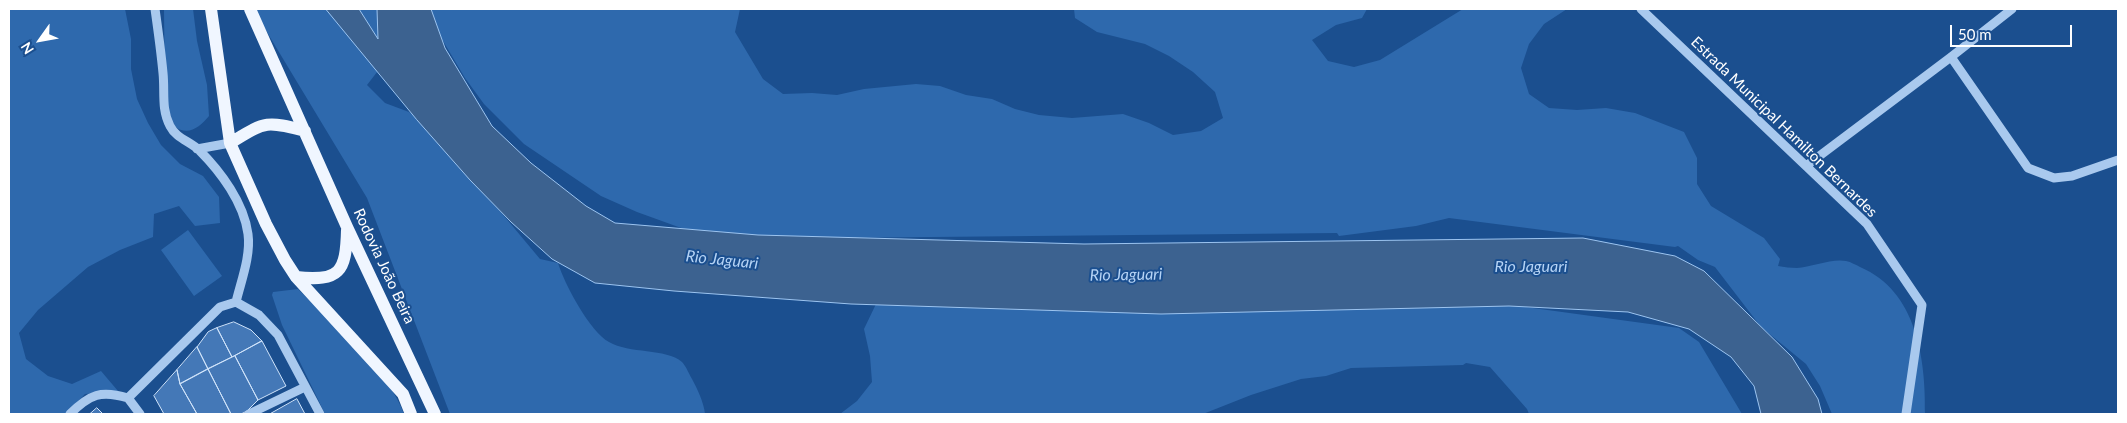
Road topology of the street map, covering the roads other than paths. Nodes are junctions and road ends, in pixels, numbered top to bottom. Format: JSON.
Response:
{"nodes":[{"id":1,"x":155,"y":9,"type":"edge"},
{"id":2,"x":211,"y":9,"type":"edge"},
{"id":3,"x":250,"y":9,"type":"edge"},
{"id":4,"x":1641,"y":9,"type":"edge"},
{"id":5,"x":2012,"y":9,"type":"edge"},
{"id":6,"x":1951,"y":57,"type":"junction"},
{"id":7,"x":305,"y":131,"type":"junction"},
{"id":8,"x":230,"y":143,"type":"junction"},
{"id":9,"x":197,"y":149,"type":"junction"},
{"id":10,"x":2118,"y":160,"type":"edge"},
{"id":11,"x":1806,"y":166,"type":"junction"},
{"id":12,"x":347,"y":227,"type":"junction"},
{"id":13,"x":296,"y":278,"type":"junction"},
{"id":14,"x":236,"y":302,"type":"junction"},
{"id":15,"x":305,"y":387,"type":"junction"},
{"id":16,"x":128,"y":398,"type":"junction"},
{"id":17,"x":70,"y":414,"type":"edge"},
{"id":18,"x":140,"y":414,"type":"edge"},
{"id":19,"x":248,"y":414,"type":"edge"},
{"id":20,"x":320,"y":414,"type":"edge"},
{"id":21,"x":411,"y":414,"type":"edge"},
{"id":22,"x":435,"y":414,"type":"edge"},
{"id":23,"x":1906,"y":414,"type":"edge"}],
"edges":[{"from":1,"to":9,"type":"street"},
{"from":2,"to":8,"type":"main road"},
{"from":3,"to":7,"type":"main road","name":"Rodovia João Beira"},
{"from":4,"to":11,"type":"street","name":"Estrada Municipal Hamilton Bernardes"},
{"from":5,"to":6,"type":"street"},
{"from":6,"to":10,"type":"street"},
{"from":6,"to":11,"type":"street"},
{"from":7,"to":8,"type":"main road"},
{"from":7,"to":12,"type":"main road","name":"Rodovia João Beira"},
{"from":8,"to":9,"type":"street"},
{"from":8,"to":13,"type":"main road"},
{"from":9,"to":14,"type":"street"},
{"from":11,"to":23,"type":"street","name":"Estrada Municipal Hamilton Bernardes"},
{"from":12,"to":13,"type":"main road"},
{"from":12,"to":22,"type":"main road","name":"Rodovia João Beira"},
{"from":13,"to":21,"type":"main road"},
{"from":14,"to":15,"type":"street"},
{"from":14,"to":16,"type":"street"},
{"from":15,"to":19,"type":"street"},
{"from":15,"to":20,"type":"street"},
{"from":16,"to":17,"type":"street"},
{"from":16,"to":18,"type":"street"}]}
